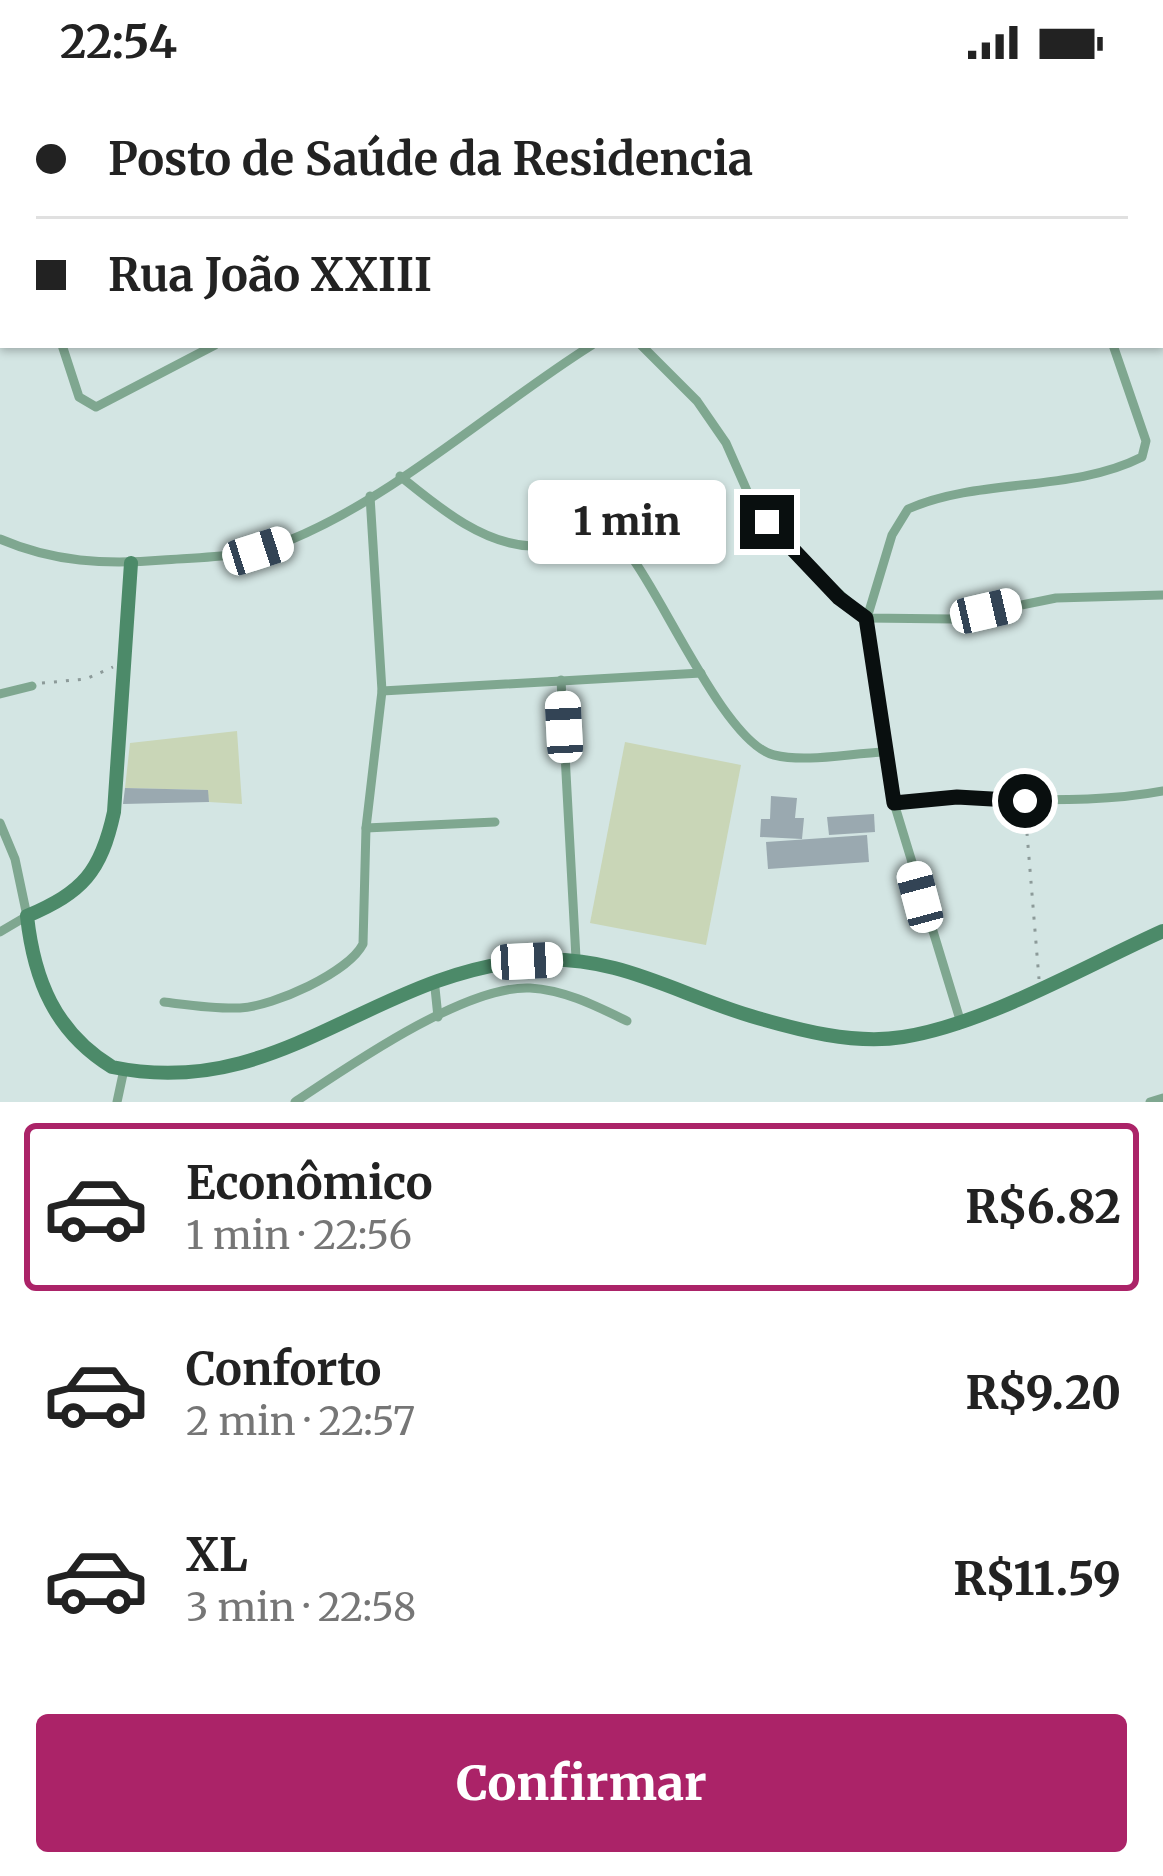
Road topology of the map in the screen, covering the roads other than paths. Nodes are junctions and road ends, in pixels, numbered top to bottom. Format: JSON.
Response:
{"nodes":[{"id":1,"x":63,"y":348,"type":"edge"},
{"id":2,"x":208,"y":348,"type":"edge"},
{"id":3,"x":588,"y":348,"type":"edge"},
{"id":4,"x":644,"y":348,"type":"edge"},
{"id":5,"x":1114,"y":348,"type":"edge"},
{"id":6,"x":400,"y":476,"type":"junction"},
{"id":7,"x":370,"y":496,"type":"junction"},
{"id":8,"x":0,"y":539,"type":"edge"},
{"id":9,"x":131,"y":563,"type":"junction"},
{"id":10,"x":1163,"y":596,"type":"edge"},
{"id":11,"x":866,"y":618,"type":"junction"},
{"id":12,"x":701,"y":673,"type":"junction"},
{"id":13,"x":561,"y":680,"type":"junction"},
{"id":14,"x":32,"y":686,"type":"road end"},
{"id":15,"x":382,"y":691,"type":"junction"},
{"id":16,"x":0,"y":694,"type":"edge"},
{"id":17,"x":885,"y":752,"type":"junction"},
{"id":18,"x":1163,"y":791,"type":"edge"},
{"id":19,"x":894,"y":803,"type":"junction"},
{"id":20,"x":494,"y":822,"type":"dead end"},
{"id":21,"x":0,"y":824,"type":"edge"},
{"id":22,"x":366,"y":828,"type":"junction"},
{"id":23,"x":27,"y":916,"type":"junction"},
{"id":24,"x":1163,"y":931,"type":"edge"},
{"id":25,"x":0,"y":932,"type":"edge"},
{"id":26,"x":576,"y":958,"type":"junction"},
{"id":27,"x":435,"y":988,"type":"junction"},
{"id":28,"x":164,"y":1002,"type":"dead end"},
{"id":29,"x":438,"y":1017,"type":"junction"},
{"id":30,"x":627,"y":1021,"type":"dead end"},
{"id":31,"x":961,"y":1023,"type":"junction"},
{"id":32,"x":353,"y":1037,"type":"dead end"},
{"id":33,"x":123,"y":1074,"type":"junction"},
{"id":34,"x":155,"y":1088,"type":"dead end"},
{"id":35,"x":1163,"y":1098,"type":"edge"},
{"id":36,"x":117,"y":1102,"type":"edge"},
{"id":37,"x":295,"y":1102,"type":"edge"},
{"id":38,"x":1150,"y":1102,"type":"edge"}],
"edges":[{"from":1,"to":2,"type":"street"},
{"from":3,"to":6,"type":"street"},
{"from":4,"to":11,"type":"street"},
{"from":5,"to":11,"type":"street"},
{"from":6,"to":7,"type":"street"},
{"from":6,"to":12,"type":"street"},
{"from":7,"to":9,"type":"street"},
{"from":7,"to":15,"type":"street"},
{"from":8,"to":9,"type":"street"},
{"from":9,"to":23,"type":"street"},
{"from":10,"to":11,"type":"street"},
{"from":11,"to":17,"type":"street"},
{"from":12,"to":13,"type":"street"},
{"from":12,"to":17,"type":"street"},
{"from":13,"to":15,"type":"street"},
{"from":13,"to":26,"type":"street"},
{"from":14,"to":16,"type":"street"},
{"from":15,"to":22,"type":"street"},
{"from":17,"to":19,"type":"street"},
{"from":18,"to":19,"type":"street"},
{"from":19,"to":31,"type":"street"},
{"from":20,"to":22,"type":"street"},
{"from":21,"to":23,"type":"street"},
{"from":22,"to":28,"type":"street"},
{"from":23,"to":25,"type":"street"},
{"from":23,"to":33,"type":"street"},
{"from":24,"to":31,"type":"street"},
{"from":26,"to":27,"type":"street"},
{"from":26,"to":31,"type":"street"},
{"from":27,"to":29,"type":"street"},
{"from":27,"to":32,"type":"street"},
{"from":29,"to":30,"type":"street"},
{"from":29,"to":37,"type":"street"},
{"from":33,"to":34,"type":"street"},
{"from":33,"to":36,"type":"street"},
{"from":35,"to":38,"type":"street"}]}
